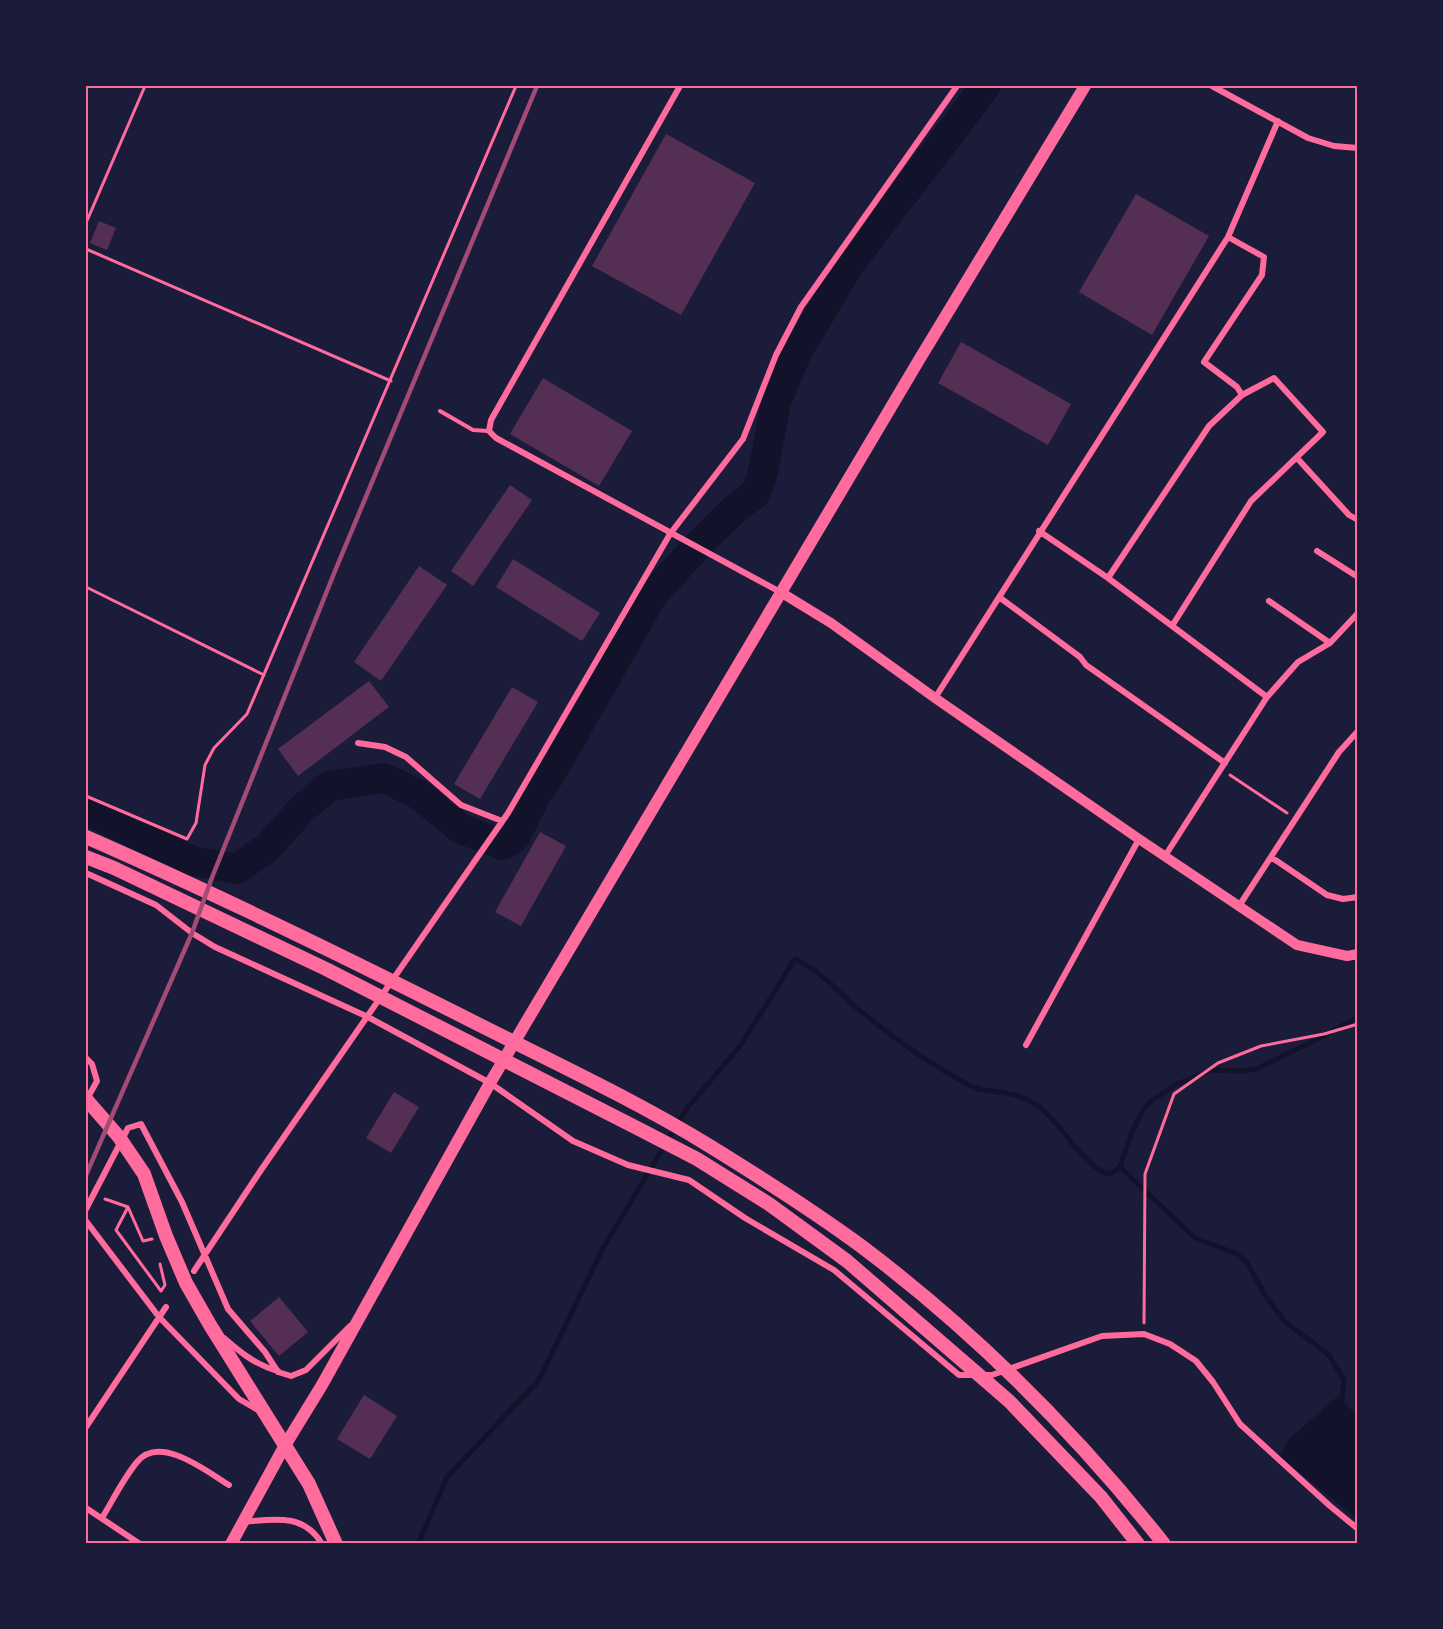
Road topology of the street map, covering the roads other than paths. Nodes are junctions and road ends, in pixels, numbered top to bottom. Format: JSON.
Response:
{"nodes":[{"id":1,"x":680,"y":86,"type":"edge"},
{"id":2,"x":957,"y":86,"type":"edge"},
{"id":3,"x":1086,"y":86,"type":"edge"},
{"id":4,"x":1212,"y":86,"type":"edge"},
{"id":5,"x":1278,"y":121,"type":"junction"},
{"id":6,"x":1357,"y":148,"type":"edge"},
{"id":7,"x":1228,"y":237,"type":"junction"},
{"id":8,"x":1242,"y":395,"type":"junction"},
{"id":9,"x":440,"y":411,"type":"dead end"},
{"id":10,"x":489,"y":431,"type":"junction"},
{"id":11,"x":1297,"y":458,"type":"junction"},
{"id":12,"x":1358,"y":520,"type":"edge"},
{"id":13,"x":1039,"y":531,"type":"junction"},
{"id":14,"x":670,"y":534,"type":"junction"},
{"id":15,"x":1317,"y":551,"type":"dead end"},
{"id":16,"x":1358,"y":577,"type":"edge"},
{"id":17,"x":1108,"y":579,"type":"junction"},
{"id":18,"x":782,"y":593,"type":"junction"},
{"id":19,"x":999,"y":597,"type":"junction"},
{"id":20,"x":1269,"y":600,"type":"dead end"},
{"id":21,"x":1358,"y":613,"type":"edge"},
{"id":22,"x":1172,"y":626,"type":"junction"},
{"id":23,"x":1330,"y":643,"type":"junction"},
{"id":24,"x":1267,"y":697,"type":"junction"},
{"id":25,"x":935,"y":698,"type":"junction"},
{"id":26,"x":1358,"y":731,"type":"edge"},
{"id":27,"x":358,"y":743,"type":"dead end"},
{"id":28,"x":1223,"y":766,"type":"junction"},
{"id":29,"x":502,"y":821,"type":"junction"},
{"id":30,"x":86,"y":837,"type":"edge"},
{"id":31,"x":1139,"y":839,"type":"junction"},
{"id":32,"x":1165,"y":856,"type":"junction"},
{"id":33,"x":86,"y":857,"type":"edge"},
{"id":34,"x":1271,"y":857,"type":"junction"},
{"id":35,"x":86,"y":873,"type":"edge"},
{"id":36,"x":1358,"y":897,"type":"edge"},
{"id":37,"x":1239,"y":906,"type":"junction"},
{"id":38,"x":1358,"y":954,"type":"edge"},
{"id":39,"x":368,"y":1017,"type":"junction"},
{"id":40,"x":1026,"y":1045,"type":"dead end"},
{"id":41,"x":86,"y":1058,"type":"edge"},
{"id":42,"x":490,"y":1083,"type":"junction"},
{"id":43,"x":86,"y":1100,"type":"edge"},
{"id":44,"x":86,"y":1209,"type":"edge"},
{"id":45,"x":86,"y":1221,"type":"edge"},
{"id":46,"x":205,"y":1258,"type":"junction"},
{"id":47,"x":194,"y":1271,"type":"dead end"},
{"id":48,"x":166,"y":1307,"type":"dead end"},
{"id":49,"x":361,"y":1315,"type":"junction"},
{"id":50,"x":159,"y":1317,"type":"junction"},
{"id":51,"x":210,"y":1325,"type":"junction"},
{"id":52,"x":278,"y":1372,"type":"junction"},
{"id":53,"x":264,"y":1413,"type":"junction"},
{"id":54,"x":86,"y":1427,"type":"edge"},
{"id":55,"x":284,"y":1447,"type":"junction"},
{"id":56,"x":229,"y":1485,"type":"dead end"},
{"id":57,"x":86,"y":1508,"type":"edge"},
{"id":58,"x":102,"y":1518,"type":"junction"},
{"id":59,"x":243,"y":1522,"type":"junction"},
{"id":60,"x":1358,"y":1529,"type":"edge"},
{"id":61,"x":140,"y":1544,"type":"edge"},
{"id":62,"x":231,"y":1544,"type":"edge"},
{"id":63,"x":322,"y":1544,"type":"edge"},
{"id":64,"x":336,"y":1544,"type":"edge"},
{"id":65,"x":1138,"y":1544,"type":"edge"},
{"id":66,"x":1164,"y":1544,"type":"edge"}],
"edges":[{"from":1,"to":10,"type":"street"},
{"from":2,"to":14,"type":"street"},
{"from":3,"to":18,"type":"main road"},
{"from":4,"to":5,"type":"street"},
{"from":5,"to":6,"type":"street"},
{"from":5,"to":7,"type":"street"},
{"from":7,"to":8,"type":"street"},
{"from":7,"to":13,"type":"street"},
{"from":8,"to":11,"type":"street"},
{"from":8,"to":17,"type":"street"},
{"from":9,"to":10,"type":"lane"},
{"from":10,"to":14,"type":"street"},
{"from":11,"to":12,"type":"street"},
{"from":11,"to":22,"type":"street"},
{"from":13,"to":17,"type":"street"},
{"from":13,"to":19,"type":"street"},
{"from":14,"to":18,"type":"street"},
{"from":14,"to":29,"type":"street"},
{"from":15,"to":16,"type":"street"},
{"from":17,"to":22,"type":"street"},
{"from":18,"to":25,"type":"street"},
{"from":18,"to":42,"type":"main road"},
{"from":19,"to":25,"type":"street"},
{"from":19,"to":28,"type":"street"},
{"from":20,"to":23,"type":"street"},
{"from":21,"to":23,"type":"street"},
{"from":22,"to":24,"type":"street"},
{"from":23,"to":24,"type":"street"},
{"from":24,"to":28,"type":"street"},
{"from":25,"to":31,"type":"street"},
{"from":26,"to":34,"type":"street"},
{"from":27,"to":29,"type":"street"},
{"from":28,"to":32,"type":"street"},
{"from":29,"to":39,"type":"street"},
{"from":30,"to":66,"type":"main road"},
{"from":31,"to":32,"type":"street"},
{"from":31,"to":40,"type":"street"},
{"from":32,"to":37,"type":"street"},
{"from":33,"to":65,"type":"main road"},
{"from":34,"to":36,"type":"street"},
{"from":34,"to":37,"type":"street"},
{"from":35,"to":39,"type":"street"},
{"from":37,"to":38,"type":"street"},
{"from":39,"to":42,"type":"street"},
{"from":39,"to":46,"type":"street"},
{"from":41,"to":43,"type":"street"},
{"from":42,"to":49,"type":"main road"},
{"from":42,"to":60,"type":"street"},
{"from":43,"to":51,"type":"main road"},
{"from":44,"to":46,"type":"street"},
{"from":45,"to":50,"type":"street"},
{"from":46,"to":47,"type":"street"},
{"from":46,"to":52,"type":"street"},
{"from":48,"to":50,"type":"street"},
{"from":49,"to":52,"type":"street"},
{"from":49,"to":55,"type":"main road"},
{"from":50,"to":53,"type":"street"},
{"from":50,"to":54,"type":"street"},
{"from":51,"to":52,"type":"street"},
{"from":51,"to":53,"type":"main road"},
{"from":53,"to":55,"type":"main road"},
{"from":55,"to":59,"type":"main road"},
{"from":55,"to":64,"type":"main road"},
{"from":56,"to":58,"type":"street"},
{"from":57,"to":58,"type":"street"},
{"from":58,"to":61,"type":"street"},
{"from":59,"to":62,"type":"main road"},
{"from":59,"to":63,"type":"street"}]}
